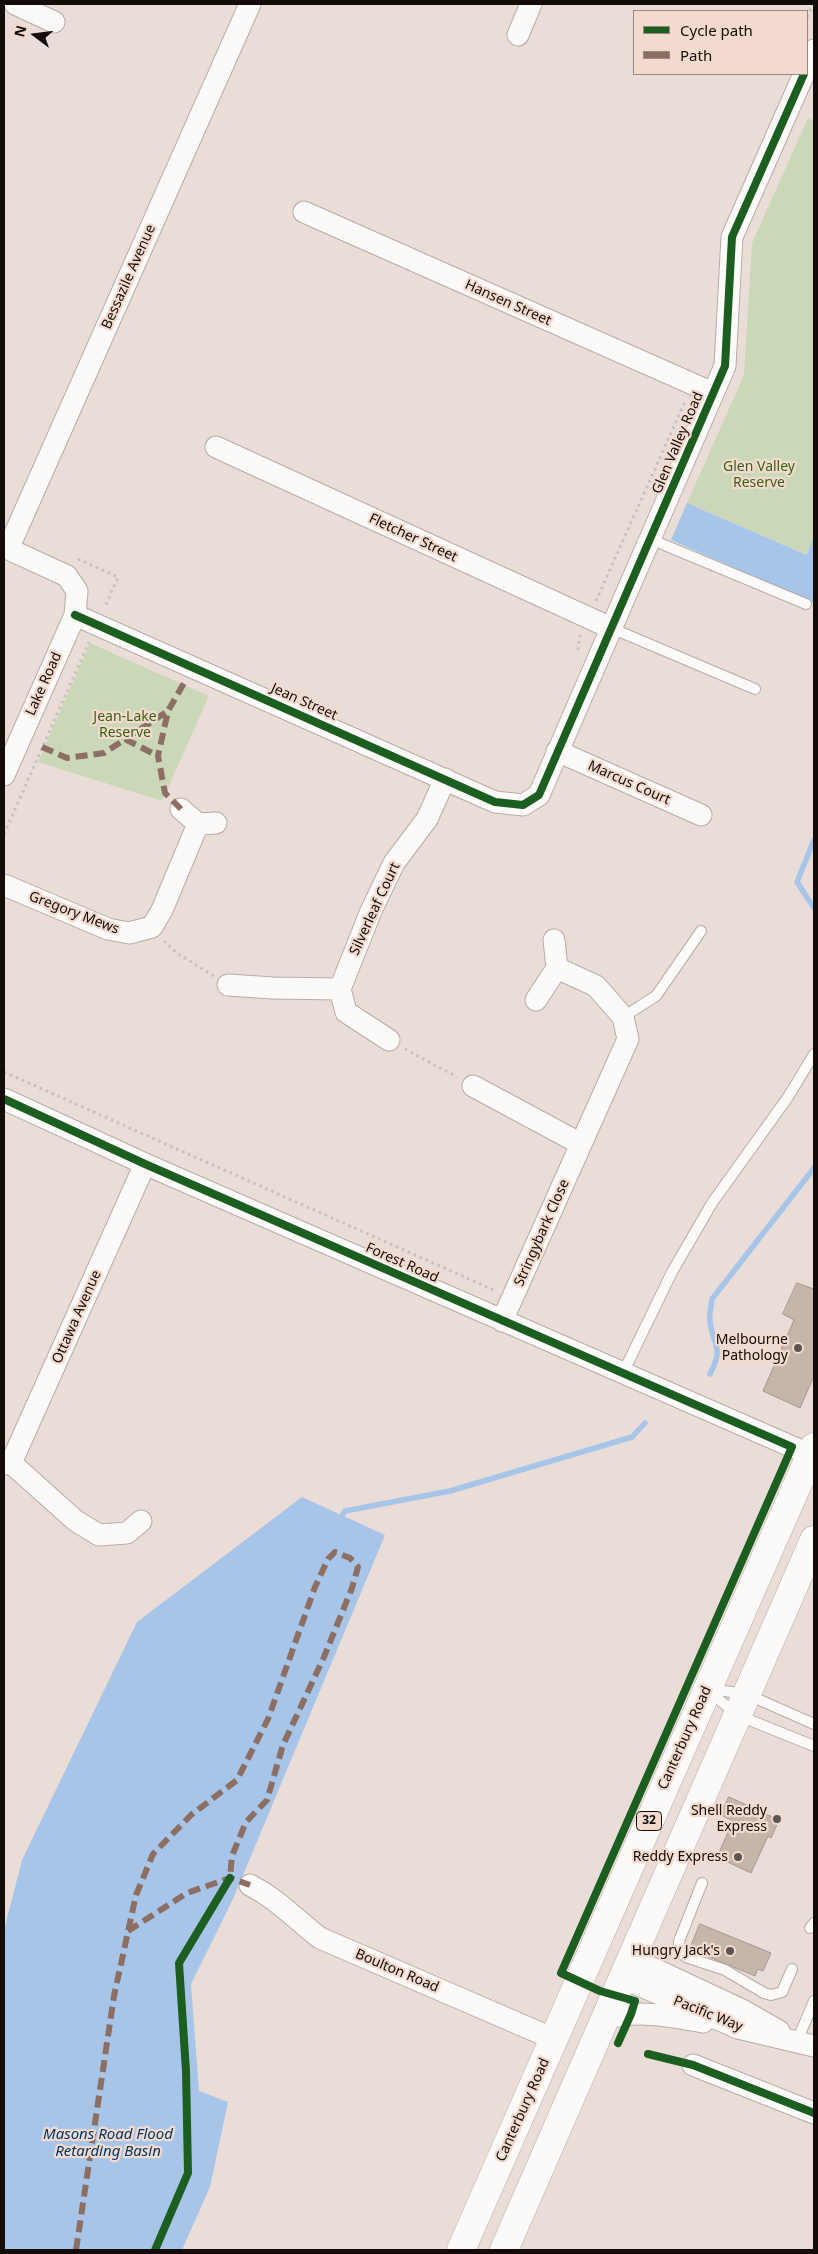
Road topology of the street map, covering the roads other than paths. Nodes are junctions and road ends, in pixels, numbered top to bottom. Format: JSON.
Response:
{"nodes":[{"id":1,"x":15,"y":4,"type":"edge"},
{"id":2,"x":250,"y":4,"type":"edge"},
{"id":3,"x":531,"y":4,"type":"edge"},
{"id":4,"x":54,"y":22,"type":"dead end"},
{"id":5,"x":518,"y":35,"type":"dead end"},
{"id":6,"x":814,"y":50,"type":"edge"},
{"id":7,"x":808,"y":65,"type":"edge"},
{"id":8,"x":804,"y":75,"type":"edge"},
{"id":9,"x":304,"y":212,"type":"dead end"},
{"id":10,"x":713,"y":393,"type":"junction"},
{"id":11,"x":216,"y":447,"type":"dead end"},
{"id":12,"x":650,"y":539,"type":"junction"},
{"id":13,"x":6,"y":548,"type":"edge"},
{"id":14,"x":806,"y":604,"type":"dead end"},
{"id":15,"x":76,"y":615,"type":"junction"},
{"id":16,"x":611,"y":628,"type":"junction"},
{"id":17,"x":755,"y":689,"type":"dead end"},
{"id":18,"x":558,"y":752,"type":"junction"},
{"id":19,"x":4,"y":775,"type":"edge"},
{"id":20,"x":446,"y":779,"type":"junction"},
{"id":21,"x":523,"y":804,"type":"joint"},
{"id":22,"x":181,"y":809,"type":"dead end"},
{"id":23,"x":701,"y":814,"type":"dead end"},
{"id":24,"x":4,"y":885,"type":"edge"},
{"id":25,"x":701,"y":930,"type":"dead end"},
{"id":26,"x":554,"y":940,"type":"dead end"},
{"id":27,"x":557,"y":968,"type":"junction"},
{"id":28,"x":228,"y":985,"type":"road end"},
{"id":29,"x":340,"y":989,"type":"junction"},
{"id":30,"x":536,"y":1000,"type":"dead end"},
{"id":31,"x":624,"y":1017,"type":"junction"},
{"id":32,"x":389,"y":1040,"type":"road end"},
{"id":33,"x":814,"y":1054,"type":"edge"},
{"id":34,"x":473,"y":1086,"type":"road end"},
{"id":35,"x":4,"y":1099,"type":"edge"},
{"id":36,"x":581,"y":1144,"type":"junction"},
{"id":37,"x":145,"y":1164,"type":"junction"},
{"id":38,"x":502,"y":1321,"type":"junction"},
{"id":39,"x":622,"y":1373,"type":"junction"},
{"id":40,"x":812,"y":1451,"type":"edge"},
{"id":41,"x":8,"y":1463,"type":"edge"},
{"id":42,"x":141,"y":1520,"type":"dead end"},
{"id":43,"x":814,"y":1540,"type":"edge"},
{"id":44,"x":707,"y":1688,"type":"junction"},
{"id":45,"x":741,"y":1704,"type":"junction"},
{"id":46,"x":814,"y":1724,"type":"edge"},
{"id":47,"x":814,"y":1746,"type":"edge"},
{"id":48,"x":702,"y":1883,"type":"dead end"},
{"id":49,"x":250,"y":1885,"type":"dead end"},
{"id":50,"x":592,"y":1953,"type":"junction"},
{"id":51,"x":627,"y":1968,"type":"junction"},
{"id":52,"x":792,"y":1969,"type":"dead end"},
{"id":53,"x":814,"y":2001,"type":"edge"},
{"id":54,"x":605,"y":2019,"type":"junction"},
{"id":55,"x":738,"y":2028,"type":"junction"},
{"id":56,"x":554,"y":2038,"type":"junction"},
{"id":57,"x":806,"y":2043,"type":"edge"},
{"id":58,"x":693,"y":2065,"type":"dead end"},
{"id":59,"x":814,"y":2113,"type":"edge"},
{"id":60,"x":461,"y":2250,"type":"edge"},
{"id":61,"x":504,"y":2250,"type":"edge"}],
"edges":[{"from":1,"to":4,"type":"street"},
{"from":2,"to":13,"type":"street","name":"Bessazile Avenue"},
{"from":3,"to":5,"type":"street"},
{"from":6,"to":7,"type":"street"},
{"from":8,"to":10,"type":"street","name":"Glen Valley Road"},
{"from":9,"to":10,"type":"street","name":"Hansen Street"},
{"from":10,"to":12,"type":"street","name":"Glen Valley Road"},
{"from":11,"to":16,"type":"street","name":"Fletcher Street"},
{"from":12,"to":14,"type":"lane"},
{"from":12,"to":16,"type":"street","name":"Glen Valley Road"},
{"from":13,"to":15,"type":"street","name":"Lake Road"},
{"from":15,"to":19,"type":"street","name":"Lake Road"},
{"from":15,"to":20,"type":"street","name":"Jean Street"},
{"from":16,"to":17,"type":"lane"},
{"from":16,"to":18,"type":"street","name":"Glen Valley Road"},
{"from":18,"to":21,"type":"street","name":"Glen Valley Road"},
{"from":18,"to":23,"type":"street","name":"Marcus Court"},
{"from":20,"to":21,"type":"street","name":"Jean Street"},
{"from":20,"to":29,"type":"street","name":"Silverleaf Court"},
{"from":22,"to":24,"type":"street","name":"Gregory Mews"},
{"from":25,"to":31,"type":"lane"},
{"from":26,"to":27,"type":"street"},
{"from":27,"to":30,"type":"street"},
{"from":27,"to":31,"type":"street"},
{"from":28,"to":29,"type":"street"},
{"from":29,"to":32,"type":"street"},
{"from":31,"to":36,"type":"street","name":"Stringybark Close"},
{"from":33,"to":39,"type":"lane"},
{"from":34,"to":36,"type":"street"},
{"from":35,"to":37,"type":"street","name":"Forest Road"},
{"from":36,"to":38,"type":"street","name":"Stringybark Close"},
{"from":37,"to":38,"type":"street","name":"Forest Road"},
{"from":37,"to":41,"type":"street","name":"Ottawa Avenue"},
{"from":38,"to":39,"type":"street","name":"Forest Road"},
{"from":39,"to":40,"type":"street","name":"Forest Road"},
{"from":40,"to":44,"type":"main road","name":"Canterbury Road","number":"32"},
{"from":41,"to":42,"type":"street"},
{"from":43,"to":45,"type":"main road"},
{"from":44,"to":45,"type":"lane"},
{"from":44,"to":45,"type":"lane"},
{"from":44,"to":50,"type":"main road","name":"Canterbury Road","number":"32"},
{"from":45,"to":46,"type":"lane"},
{"from":45,"to":47,"type":"lane"},
{"from":45,"to":51,"type":"main road"},
{"from":48,"to":52,"type":"lane"},
{"from":49,"to":56,"type":"street","name":"Boulton Road"},
{"from":50,"to":51,"type":"main road"},
{"from":50,"to":56,"type":"main road","name":"Canterbury Road","number":"32"},
{"from":51,"to":54,"type":"main road"},
{"from":51,"to":55,"type":"street","name":"Pacific Way"},
{"from":51,"to":57,"type":"street","name":"Pacific Way"},
{"from":53,"to":57,"type":"lane"},
{"from":54,"to":55,"type":"street"},
{"from":54,"to":61,"type":"main road"},
{"from":55,"to":57,"type":"street","name":"Pacific Way"},
{"from":56,"to":60,"type":"main road","name":"Canterbury Road","number":"32"},
{"from":58,"to":59,"type":"street"}]}
